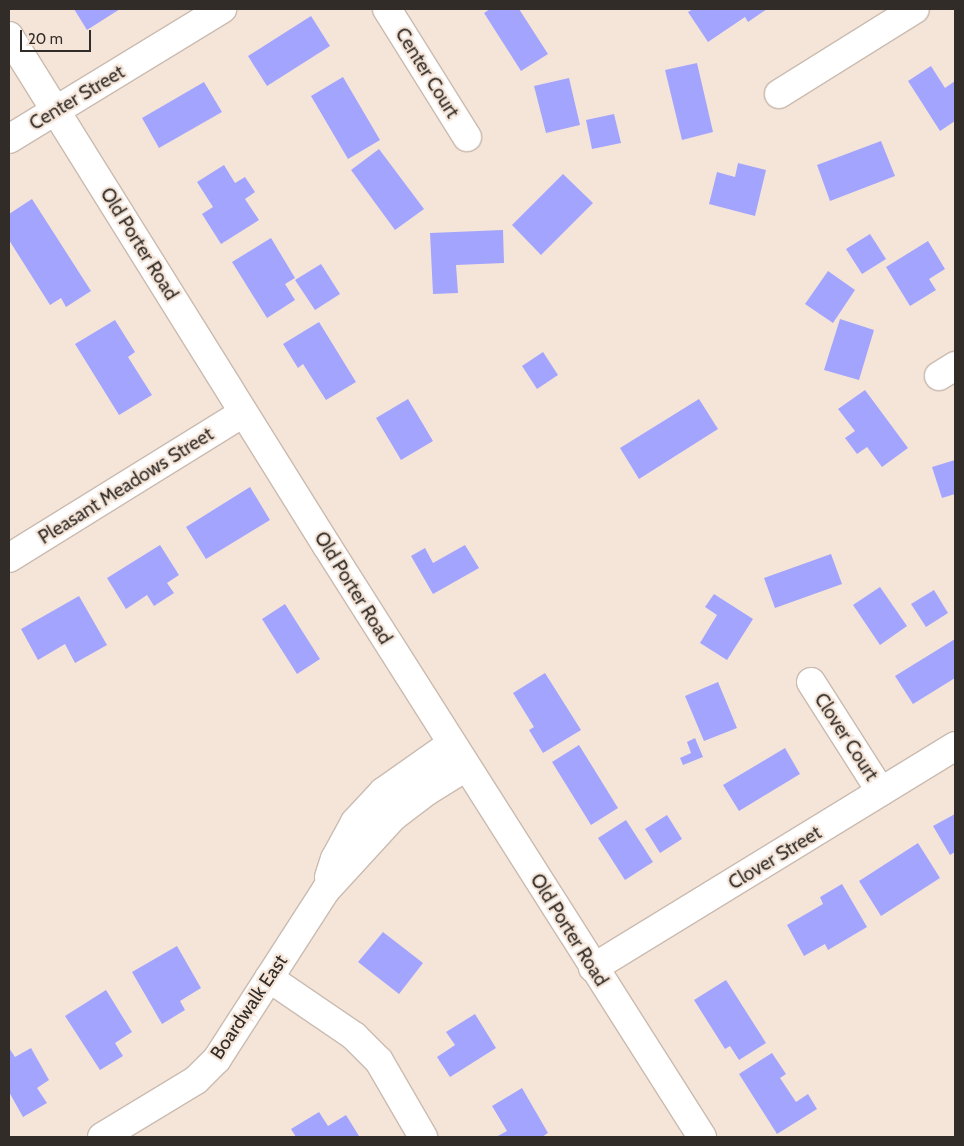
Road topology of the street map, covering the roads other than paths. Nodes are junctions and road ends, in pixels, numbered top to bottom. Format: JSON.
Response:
{"nodes":[{"id":1,"x":222,"y":9,"type":"edge"},
{"id":2,"x":387,"y":9,"type":"edge"},
{"id":3,"x":915,"y":9,"type":"edge"},
{"id":4,"x":9,"y":36,"type":"edge"},
{"id":5,"x":779,"y":94,"type":"dead end"},
{"id":6,"x":56,"y":111,"type":"junction"},
{"id":7,"x":467,"y":137,"type":"dead end"},
{"id":8,"x":9,"y":139,"type":"edge"},
{"id":9,"x":243,"y":413,"type":"junction"},
{"id":10,"x":9,"y":558,"type":"edge"},
{"id":11,"x":811,"y":682,"type":"dead end"},
{"id":12,"x":451,"y":744,"type":"junction"},
{"id":13,"x":955,"y":746,"type":"edge"},
{"id":14,"x":466,"y":767,"type":"junction"},
{"id":15,"x":882,"y":792,"type":"junction"},
{"id":16,"x":326,"y":890,"type":"junction"},
{"id":17,"x":593,"y":968,"type":"junction"},
{"id":18,"x":269,"y":978,"type":"junction"},
{"id":19,"x":102,"y":1137,"type":"edge"},
{"id":20,"x":423,"y":1137,"type":"edge"},
{"id":21,"x":702,"y":1137,"type":"edge"}],
"edges":[{"from":1,"to":6,"type":"street","name":"Center Street"},
{"from":2,"to":7,"type":"street","name":"Center Court"},
{"from":3,"to":5,"type":"street"},
{"from":4,"to":6,"type":"street","name":"Old Porter Road"},
{"from":6,"to":8,"type":"street","name":"Center Street"},
{"from":6,"to":9,"type":"street","name":"Old Porter Road"},
{"from":9,"to":10,"type":"street","name":"Pleasant Meadows Street"},
{"from":9,"to":12,"type":"street","name":"Old Porter Road"},
{"from":11,"to":15,"type":"street","name":"Clover Court"},
{"from":12,"to":14,"type":"street","name":"Old Porter Road"},
{"from":12,"to":16,"type":"street","name":"Boardwalk East"},
{"from":13,"to":15,"type":"street","name":"Clover Street"},
{"from":14,"to":16,"type":"street","name":"Boardwalk East"},
{"from":14,"to":17,"type":"street","name":"Old Porter Road"},
{"from":15,"to":17,"type":"street","name":"Clover Street"},
{"from":16,"to":18,"type":"street","name":"Boardwalk East"},
{"from":17,"to":21,"type":"street","name":"Old Porter Road"},
{"from":18,"to":19,"type":"street","name":"Boardwalk East"},
{"from":18,"to":20,"type":"street"}]}
